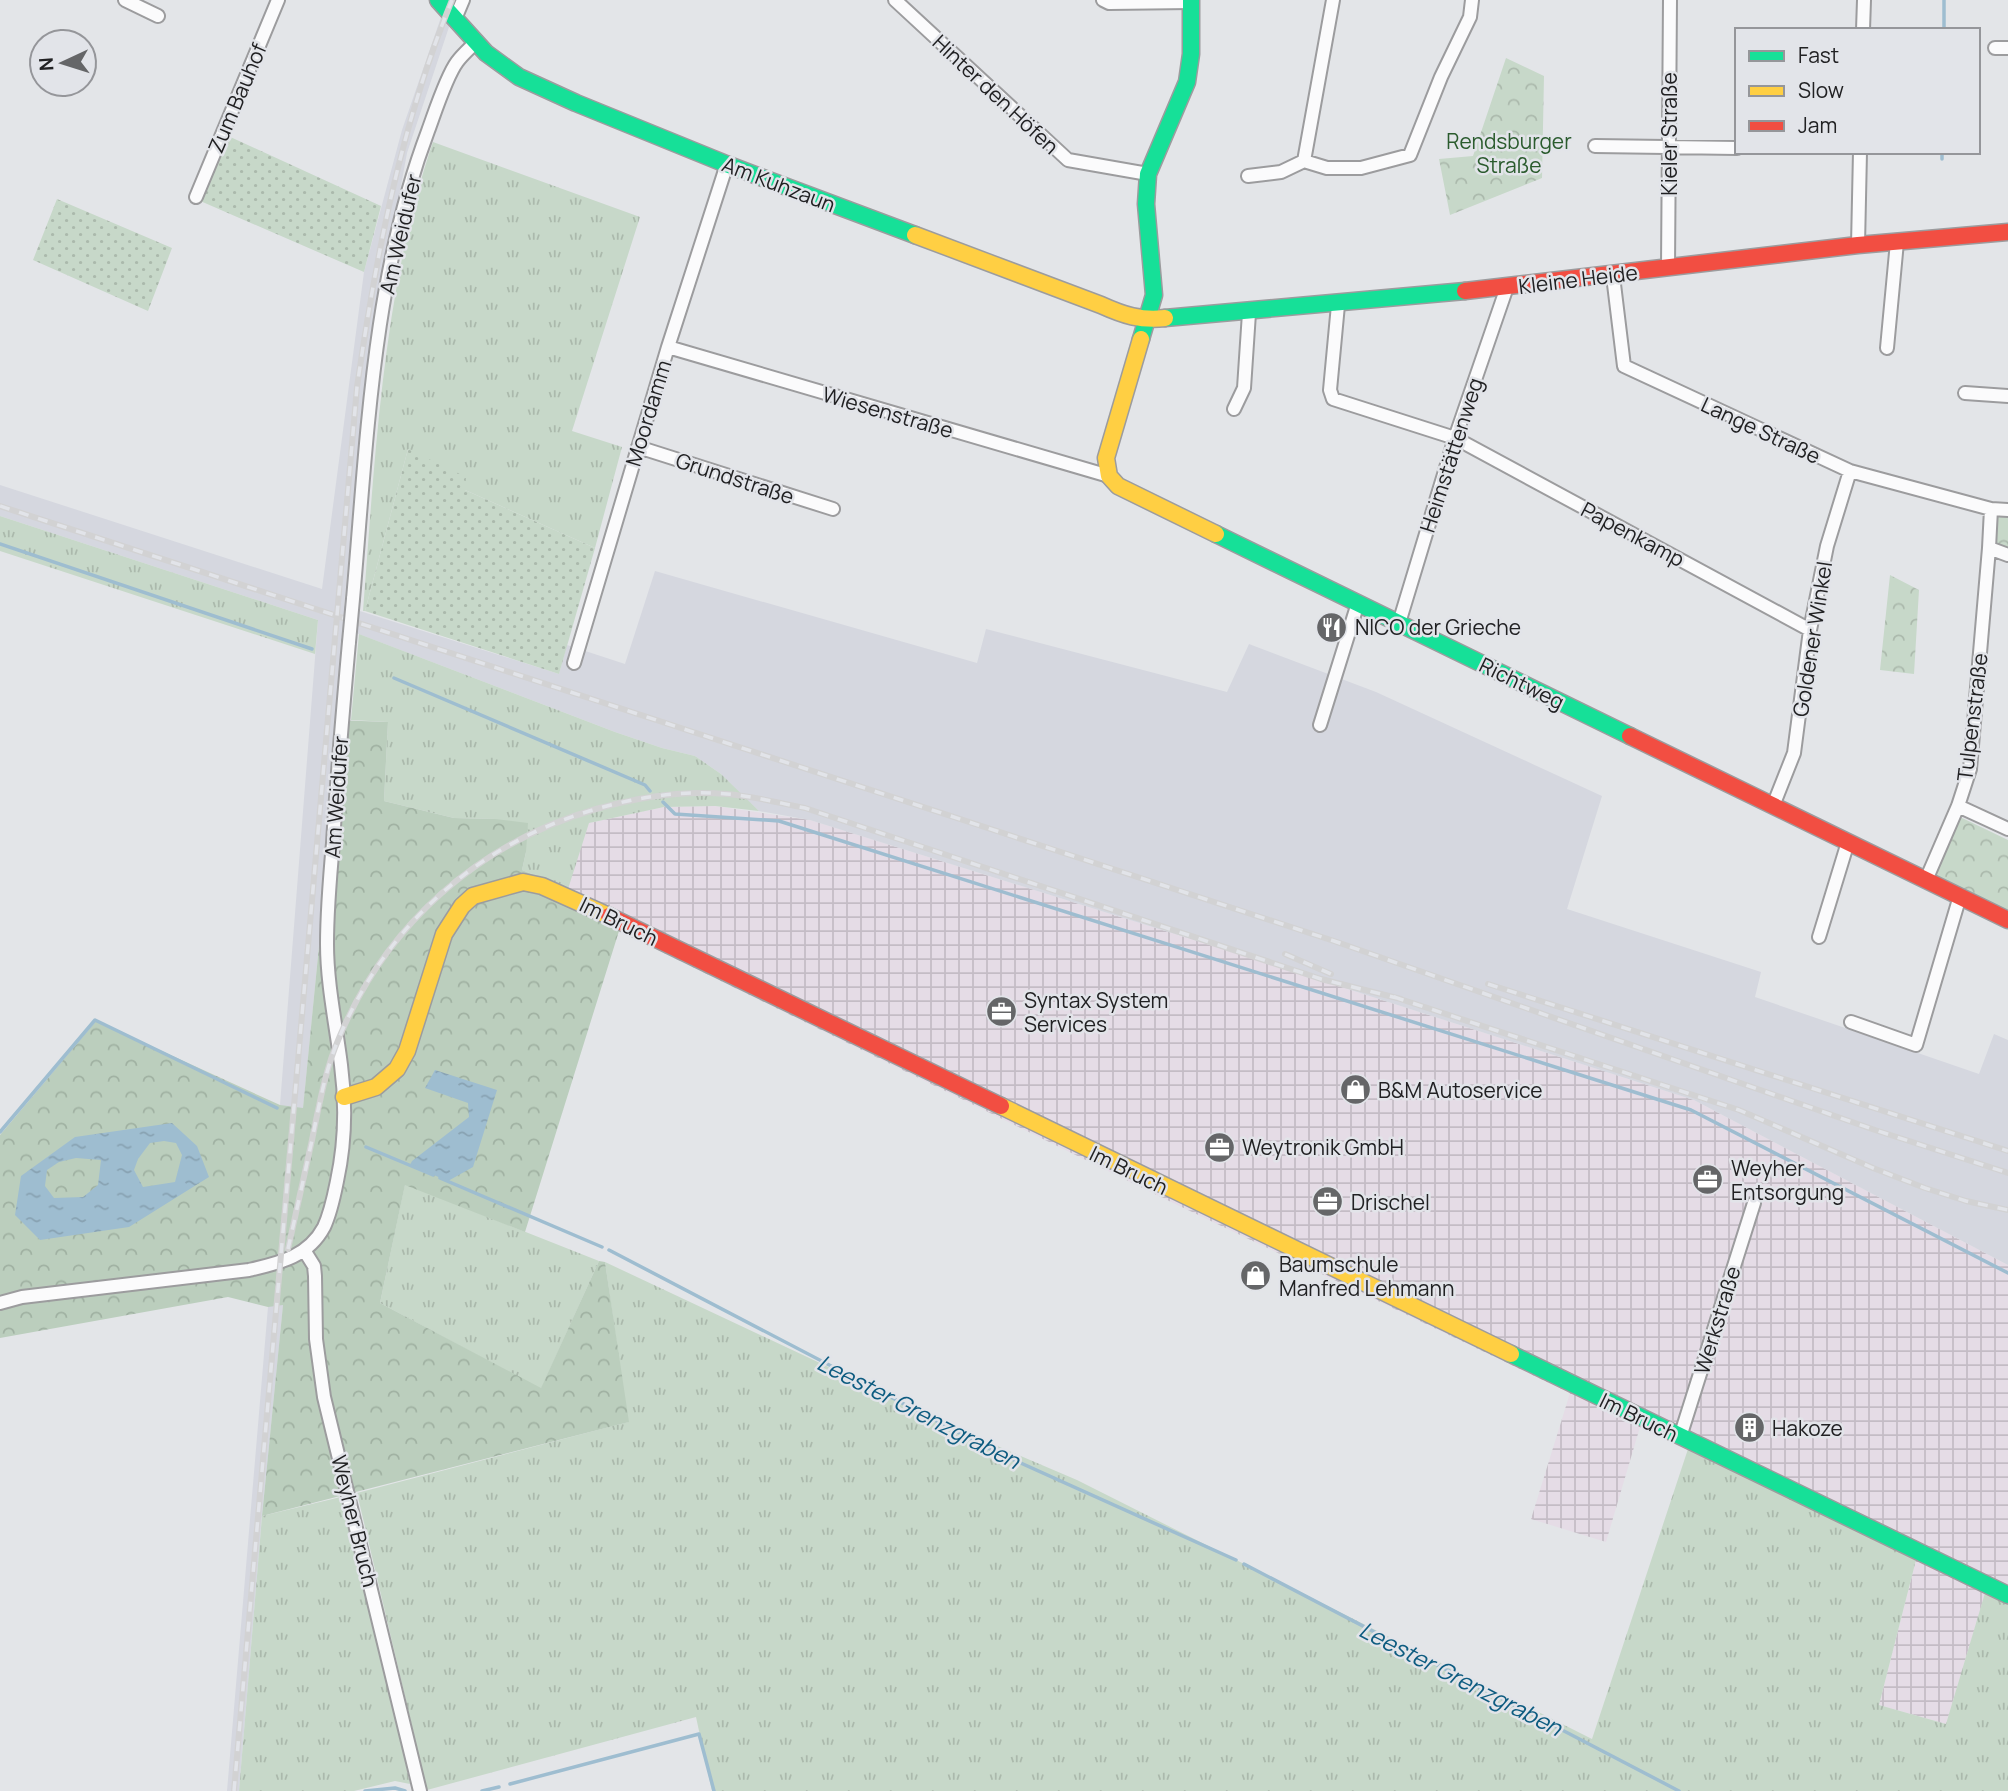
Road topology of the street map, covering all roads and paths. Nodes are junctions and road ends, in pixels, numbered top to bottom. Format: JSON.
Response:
{"nodes":[{"id":1,"x":125,"y":0,"type":"edge"},
{"id":2,"x":278,"y":0,"type":"edge"},
{"id":3,"x":438,"y":0,"type":"edge"},
{"id":4,"x":463,"y":0,"type":"edge"},
{"id":5,"x":895,"y":0,"type":"edge"},
{"id":6,"x":1103,"y":0,"type":"edge"},
{"id":7,"x":1333,"y":0,"type":"edge"},
{"id":8,"x":1472,"y":0,"type":"edge"},
{"id":9,"x":1670,"y":0,"type":"edge"},
{"id":10,"x":1864,"y":0,"type":"edge"},
{"id":11,"x":1191,"y":1,"type":"edge"},
{"id":12,"x":158,"y":16,"type":"dead end"},
{"id":13,"x":455,"y":19,"type":"junction"},
{"id":14,"x":1863,"y":28,"type":"edge"},
{"id":15,"x":475,"y":43,"type":"junction"},
{"id":16,"x":1595,"y":146,"type":"dead end"},
{"id":17,"x":1670,"y":146,"type":"junction"},
{"id":18,"x":1735,"y":148,"type":"edge"},
{"id":19,"x":1860,"y":154,"type":"edge"},
{"id":20,"x":1304,"y":161,"type":"junction"},
{"id":21,"x":727,"y":164,"type":"junction"},
{"id":22,"x":1148,"y":174,"type":"junction"},
{"id":23,"x":1248,"y":176,"type":"dead end"},
{"id":24,"x":196,"y":197,"type":"dead end"},
{"id":25,"x":2008,"y":232,"type":"edge"},
{"id":26,"x":1897,"y":242,"type":"junction"},
{"id":27,"x":1858,"y":245,"type":"junction"},
{"id":28,"x":1668,"y":268,"type":"junction"},
{"id":29,"x":1613,"y":276,"type":"junction"},
{"id":30,"x":1507,"y":287,"type":"junction"},
{"id":31,"x":1338,"y":305,"type":"junction"},
{"id":32,"x":1249,"y":313,"type":"junction"},
{"id":33,"x":1147,"y":320,"type":"junction"},
{"id":34,"x":668,"y":347,"type":"junction"},
{"id":35,"x":1887,"y":348,"type":"dead end"},
{"id":36,"x":1965,"y":393,"type":"dead end"},
{"id":37,"x":2008,"y":396,"type":"edge"},
{"id":38,"x":1234,"y":409,"type":"dead end"},
{"id":39,"x":1455,"y":438,"type":"junction"},
{"id":40,"x":638,"y":447,"type":"junction"},
{"id":41,"x":1850,"y":471,"type":"junction"},
{"id":42,"x":1109,"y":476,"type":"junction"},
{"id":43,"x":833,"y":509,"type":"dead end"},
{"id":44,"x":1991,"y":509,"type":"junction"},
{"id":45,"x":2008,"y":510,"type":"edge"},
{"id":46,"x":1989,"y":548,"type":"junction"},
{"id":47,"x":2008,"y":555,"type":"edge"},
{"id":48,"x":1358,"y":603,"type":"junction"},
{"id":49,"x":1399,"y":623,"type":"junction"},
{"id":50,"x":1810,"y":630,"type":"junction"},
{"id":51,"x":574,"y":663,"type":"dead end"},
{"id":52,"x":1320,"y":726,"type":"dead end"},
{"id":53,"x":1958,"y":806,"type":"junction"},
{"id":54,"x":1773,"y":807,"type":"junction"},
{"id":55,"x":2008,"y":829,"type":"edge"},
{"id":56,"x":1848,"y":842,"type":"junction"},
{"id":57,"x":1926,"y":880,"type":"junction"},
{"id":58,"x":1960,"y":896,"type":"junction"},
{"id":59,"x":2008,"y":920,"type":"edge"},
{"id":60,"x":1819,"y":937,"type":"dead end"},
{"id":61,"x":1851,"y":1022,"type":"dead end"},
{"id":62,"x":344,"y":1097,"type":"junction"},
{"id":63,"x":1754,"y":1203,"type":"dead end"},
{"id":64,"x":304,"y":1250,"type":"junction"},
{"id":65,"x":0,"y":1303,"type":"edge"},
{"id":66,"x":1680,"y":1437,"type":"junction"},
{"id":67,"x":2008,"y":1595,"type":"edge"},
{"id":68,"x":420,"y":1791,"type":"edge"}],
"edges":[{"from":1,"to":12,"type":"street"},
{"from":2,"to":24,"type":"street","name":"Zum Bauhof"},
{"from":3,"to":13,"type":"street","name":"Am Kuhzaun"},
{"from":4,"to":13,"type":"street"},
{"from":5,"to":22,"type":"street","name":"Hinter den Höfen"},
{"from":6,"to":11,"type":"street"},
{"from":7,"to":20,"type":"street"},
{"from":8,"to":20,"type":"street"},
{"from":9,"to":17,"type":"street","name":"Kieler Straße"},
{"from":10,"to":14,"type":"street"},
{"from":11,"to":22,"type":"street"},
{"from":13,"to":15,"type":"street","name":"Am Kuhzaun"},
{"from":15,"to":21,"type":"street","name":"Am Kuhzaun"},
{"from":15,"to":62,"type":"street","name":"Am Weidufer","bridge":true},
{"from":16,"to":17,"type":"street"},
{"from":17,"to":18,"type":"street"},
{"from":17,"to":28,"type":"street","name":"Kieler Straße"},
{"from":19,"to":27,"type":"street"},
{"from":20,"to":23,"type":"street"},
{"from":21,"to":33,"type":"street","name":"Am Kuhzaun"},
{"from":21,"to":34,"type":"street","name":"Moordamm"},
{"from":22,"to":33,"type":"street"},
{"from":25,"to":26,"type":"street","name":"Kleine Heide"},
{"from":26,"to":27,"type":"street","name":"Kleine Heide"},
{"from":26,"to":35,"type":"street"},
{"from":27,"to":28,"type":"street","name":"Kleine Heide"},
{"from":28,"to":29,"type":"street","name":"Kleine Heide"},
{"from":29,"to":30,"type":"street","name":"Kleine Heide"},
{"from":29,"to":41,"type":"street","name":"Lange Straße"},
{"from":30,"to":31,"type":"street","name":"Kleine Heide"},
{"from":30,"to":39,"type":"street","name":"Heimstättenweg"},
{"from":31,"to":32,"type":"street","name":"Kleine Heide"},
{"from":31,"to":39,"type":"street","name":"Papenkamp"},
{"from":32,"to":33,"type":"street","name":"Kleine Heide"},
{"from":32,"to":38,"type":"street"},
{"from":33,"to":42,"type":"street"},
{"from":34,"to":40,"type":"street","name":"Moordamm"},
{"from":34,"to":42,"type":"street","name":"Wiesenstraße"},
{"from":36,"to":37,"type":"street"},
{"from":39,"to":49,"type":"street","name":"Heimstättenweg"},
{"from":39,"to":50,"type":"street","name":"Papenkamp"},
{"from":40,"to":43,"type":"street","name":"Grundstraße"},
{"from":40,"to":51,"type":"street","name":"Moordamm"},
{"from":41,"to":44,"type":"street","name":"Lange Straße"},
{"from":41,"to":50,"type":"street","name":"Goldener Winkel"},
{"from":42,"to":48,"type":"street","name":"Richtweg"},
{"from":44,"to":45,"type":"street","name":"Lange Straße"},
{"from":44,"to":46,"type":"street"},
{"from":46,"to":47,"type":"street"},
{"from":46,"to":53,"type":"street","name":"Tulpenstraße"},
{"from":48,"to":49,"type":"street","name":"Richtweg"},
{"from":48,"to":52,"type":"street"},
{"from":49,"to":54,"type":"street","name":"Richtweg"},
{"from":50,"to":54,"type":"street","name":"Goldener Winkel"},
{"from":53,"to":55,"type":"street"},
{"from":53,"to":57,"type":"street","name":"Tulpenstraße"},
{"from":54,"to":56,"type":"street","name":"Richtweg"},
{"from":56,"to":57,"type":"street","name":"Richtweg"},
{"from":56,"to":60,"type":"street"},
{"from":57,"to":58,"type":"street","name":"Richtweg"},
{"from":58,"to":59,"type":"street","name":"Richtweg"},
{"from":58,"to":61,"type":"street"},
{"from":62,"to":64,"type":"street","name":"Am Weidufer"},
{"from":62,"to":66,"type":"street","name":"Im Bruch"},
{"from":63,"to":66,"type":"street","name":"Werkstraße"},
{"from":64,"to":65,"type":"street","name":"Am Weidufer"},
{"from":64,"to":68,"type":"street","name":"Weyher Bruch"},
{"from":66,"to":67,"type":"street","name":"Im Bruch"}]}
